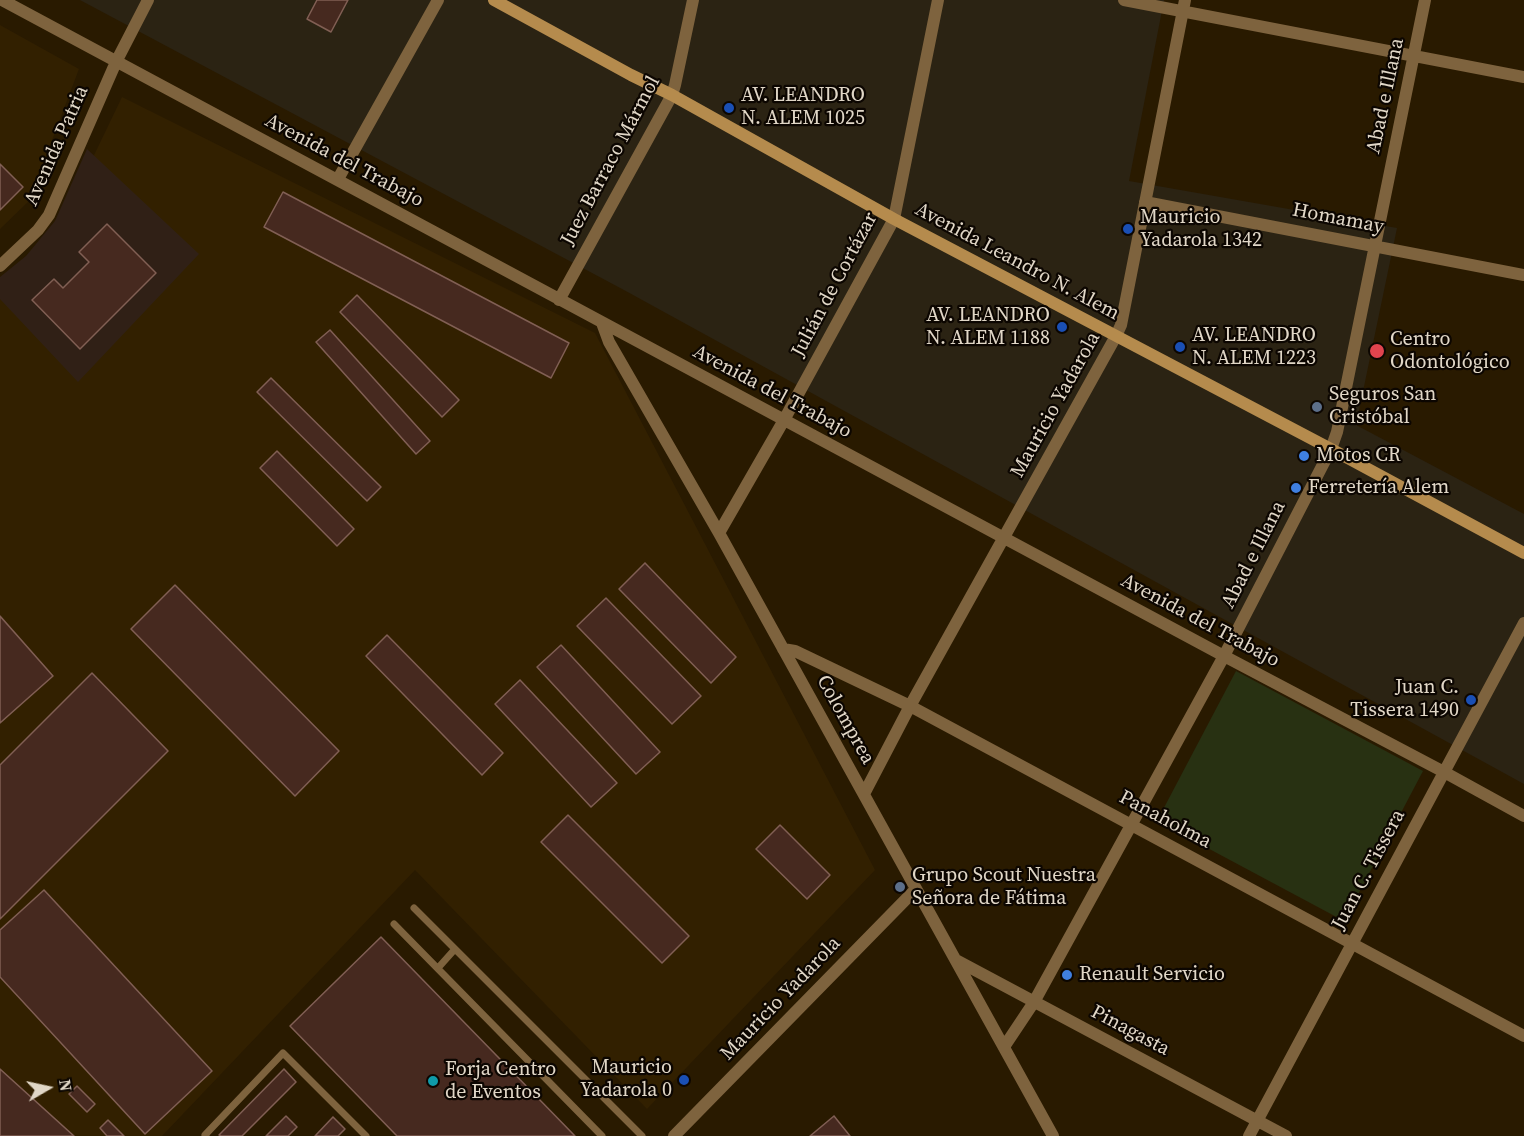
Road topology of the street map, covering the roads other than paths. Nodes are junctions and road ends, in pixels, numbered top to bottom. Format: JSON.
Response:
{"nodes":[{"id":1,"x":2,"y":0,"type":"edge"},
{"id":2,"x":148,"y":0,"type":"edge"},
{"id":3,"x":438,"y":0,"type":"edge"},
{"id":4,"x":494,"y":0,"type":"edge"},
{"id":5,"x":693,"y":0,"type":"edge"},
{"id":6,"x":938,"y":0,"type":"edge"},
{"id":7,"x":1124,"y":0,"type":"edge"},
{"id":8,"x":1425,"y":0,"type":"edge"},
{"id":9,"x":1184,"y":6,"type":"edge"},
{"id":10,"x":1414,"y":56,"type":"junction"},
{"id":11,"x":116,"y":62,"type":"junction"},
{"id":12,"x":1524,"y":77,"type":"edge"},
{"id":13,"x":672,"y":95,"type":"junction"},
{"id":14,"x":338,"y":179,"type":"junction"},
{"id":15,"x":1145,"y":202,"type":"junction"},
{"id":16,"x":894,"y":219,"type":"junction"},
{"id":17,"x":1374,"y":246,"type":"junction"},
{"id":18,"x":0,"y":266,"type":"edge"},
{"id":19,"x":1524,"y":275,"type":"edge"},
{"id":20,"x":559,"y":300,"type":"junction"},
{"id":21,"x":602,"y":323,"type":"junction"},
{"id":22,"x":1116,"y":336,"type":"junction"},
{"id":23,"x":784,"y":420,"type":"junction"},
{"id":24,"x":1331,"y":449,"type":"junction"},
{"id":25,"x":719,"y":533,"type":"junction"},
{"id":26,"x":1004,"y":538,"type":"junction"},
{"id":27,"x":1524,"y":553,"type":"edge"},
{"id":28,"x":1524,"y":623,"type":"edge"},
{"id":29,"x":783,"y":649,"type":"junction"},
{"id":30,"x":1224,"y":656,"type":"junction"},
{"id":31,"x":910,"y":706,"type":"junction"},
{"id":32,"x":1444,"y":772,"type":"junction"},
{"id":33,"x":864,"y":794,"type":"junction"},
{"id":34,"x":1524,"y":816,"type":"edge"},
{"id":35,"x":1132,"y":824,"type":"junction"},
{"id":36,"x":916,"y":889,"type":"junction"},
{"id":37,"x":414,"y":908,"type":"dead end"},
{"id":38,"x":394,"y":924,"type":"dead end"},
{"id":39,"x":1351,"y":943,"type":"junction"},
{"id":40,"x":455,"y":949,"type":"junction"},
{"id":41,"x":956,"y":960,"type":"junction"},
{"id":42,"x":438,"y":968,"type":"junction"},
{"id":43,"x":1034,"y":1002,"type":"junction"},
{"id":44,"x":1524,"y":1036,"type":"edge"},
{"id":45,"x":1004,"y":1047,"type":"junction"},
{"id":46,"x":1257,"y":1121,"type":"junction"},
{"id":47,"x":206,"y":1136,"type":"edge"},
{"id":48,"x":366,"y":1136,"type":"edge"},
{"id":49,"x":602,"y":1136,"type":"edge"},
{"id":50,"x":642,"y":1136,"type":"edge"},
{"id":51,"x":674,"y":1136,"type":"edge"},
{"id":52,"x":1053,"y":1136,"type":"edge"},
{"id":53,"x":1249,"y":1136,"type":"edge"},
{"id":54,"x":1286,"y":1136,"type":"edge"}],
"edges":[{"from":1,"to":11,"type":"street","name":"Avenida del Trabajo"},
{"from":2,"to":11,"type":"street","name":"Avenida Patria"},
{"from":3,"to":14,"type":"street"},
{"from":4,"to":13,"type":"main road","name":"Avenida Leandro N. Alem"},
{"from":5,"to":13,"type":"street","name":"Juez Barraco Mármol"},
{"from":6,"to":16,"type":"street","name":"Julián de Cortázar"},
{"from":7,"to":9,"type":"street"},
{"from":8,"to":10,"type":"street","name":"Abad e Illana"},
{"from":9,"to":10,"type":"street"},
{"from":9,"to":15,"type":"street","name":"Mauricio Yadarola"},
{"from":10,"to":12,"type":"street"},
{"from":10,"to":17,"type":"street","name":"Abad e Illana"},
{"from":11,"to":14,"type":"street","name":"Avenida del Trabajo"},
{"from":11,"to":18,"type":"street","name":"Avenida Patria"},
{"from":13,"to":16,"type":"main road","name":"Avenida Leandro N. Alem"},
{"from":13,"to":20,"type":"street","name":"Juez Barraco Mármol"},
{"from":14,"to":20,"type":"street","name":"Avenida del Trabajo"},
{"from":15,"to":17,"type":"street","name":"Homamay"},
{"from":15,"to":22,"type":"street","name":"Mauricio Yadarola"},
{"from":16,"to":22,"type":"main road","name":"Avenida Leandro N. Alem"},
{"from":16,"to":23,"type":"street","name":"Julián de Cortázar"},
{"from":17,"to":19,"type":"street","name":"Homamay"},
{"from":17,"to":24,"type":"street","name":"Abad e Illana"},
{"from":20,"to":21,"type":"street","name":"Avenida del Trabajo"},
{"from":21,"to":23,"type":"street","name":"Avenida del Trabajo"},
{"from":21,"to":25,"type":"street","name":"Colomprea"},
{"from":22,"to":24,"type":"main road","name":"Avenida Leandro N. Alem"},
{"from":22,"to":26,"type":"street","name":"Mauricio Yadarola"},
{"from":23,"to":25,"type":"street","name":"Julián de Cortázar"},
{"from":23,"to":26,"type":"street","name":"Avenida del Trabajo"},
{"from":24,"to":27,"type":"main road","name":"Avenida Leandro N. Alem"},
{"from":24,"to":30,"type":"street","name":"Abad e Illana"},
{"from":25,"to":29,"type":"street","name":"Colomprea"},
{"from":26,"to":30,"type":"street","name":"Avenida del Trabajo"},
{"from":26,"to":31,"type":"street","name":"Mauricio Yadarola"},
{"from":28,"to":32,"type":"street","name":"Juan C. Tissera"},
{"from":29,"to":31,"type":"street","name":"Panaholma"},
{"from":29,"to":33,"type":"street","name":"Colomprea"},
{"from":30,"to":32,"type":"street","name":"Avenida del Trabajo"},
{"from":30,"to":35,"type":"street","name":"Abad e Illana"},
{"from":31,"to":33,"type":"street","name":"Mauricio Yadarola"},
{"from":31,"to":35,"type":"street","name":"Panaholma"},
{"from":32,"to":34,"type":"street","name":"Avenida del Trabajo"},
{"from":32,"to":39,"type":"street","name":"Juan C. Tissera"},
{"from":33,"to":36,"type":"street","name":"Colomprea"},
{"from":35,"to":39,"type":"street","name":"Panaholma"},
{"from":35,"to":43,"type":"street","name":"Abad e Illana"},
{"from":36,"to":41,"type":"street","name":"Colomprea"},
{"from":36,"to":51,"type":"street","name":"Mauricio Yadarola"},
{"from":37,"to":40,"type":"lane"},
{"from":38,"to":42,"type":"lane"},
{"from":39,"to":44,"type":"street","name":"Panaholma"},
{"from":39,"to":46,"type":"street","name":"Juan C. Tissera"},
{"from":40,"to":42,"type":"lane"},
{"from":40,"to":50,"type":"lane"},
{"from":41,"to":43,"type":"street","name":"Pinagasta"},
{"from":41,"to":45,"type":"street","name":"Colomprea"},
{"from":42,"to":49,"type":"lane"},
{"from":43,"to":45,"type":"street","name":"Abad e Illana"},
{"from":43,"to":46,"type":"street","name":"Pinagasta"},
{"from":45,"to":52,"type":"street","name":"Colomprea"},
{"from":46,"to":53,"type":"street","name":"Juan C. Tissera"},
{"from":46,"to":54,"type":"street","name":"Pinagasta"},
{"from":47,"to":48,"type":"lane"}]}
